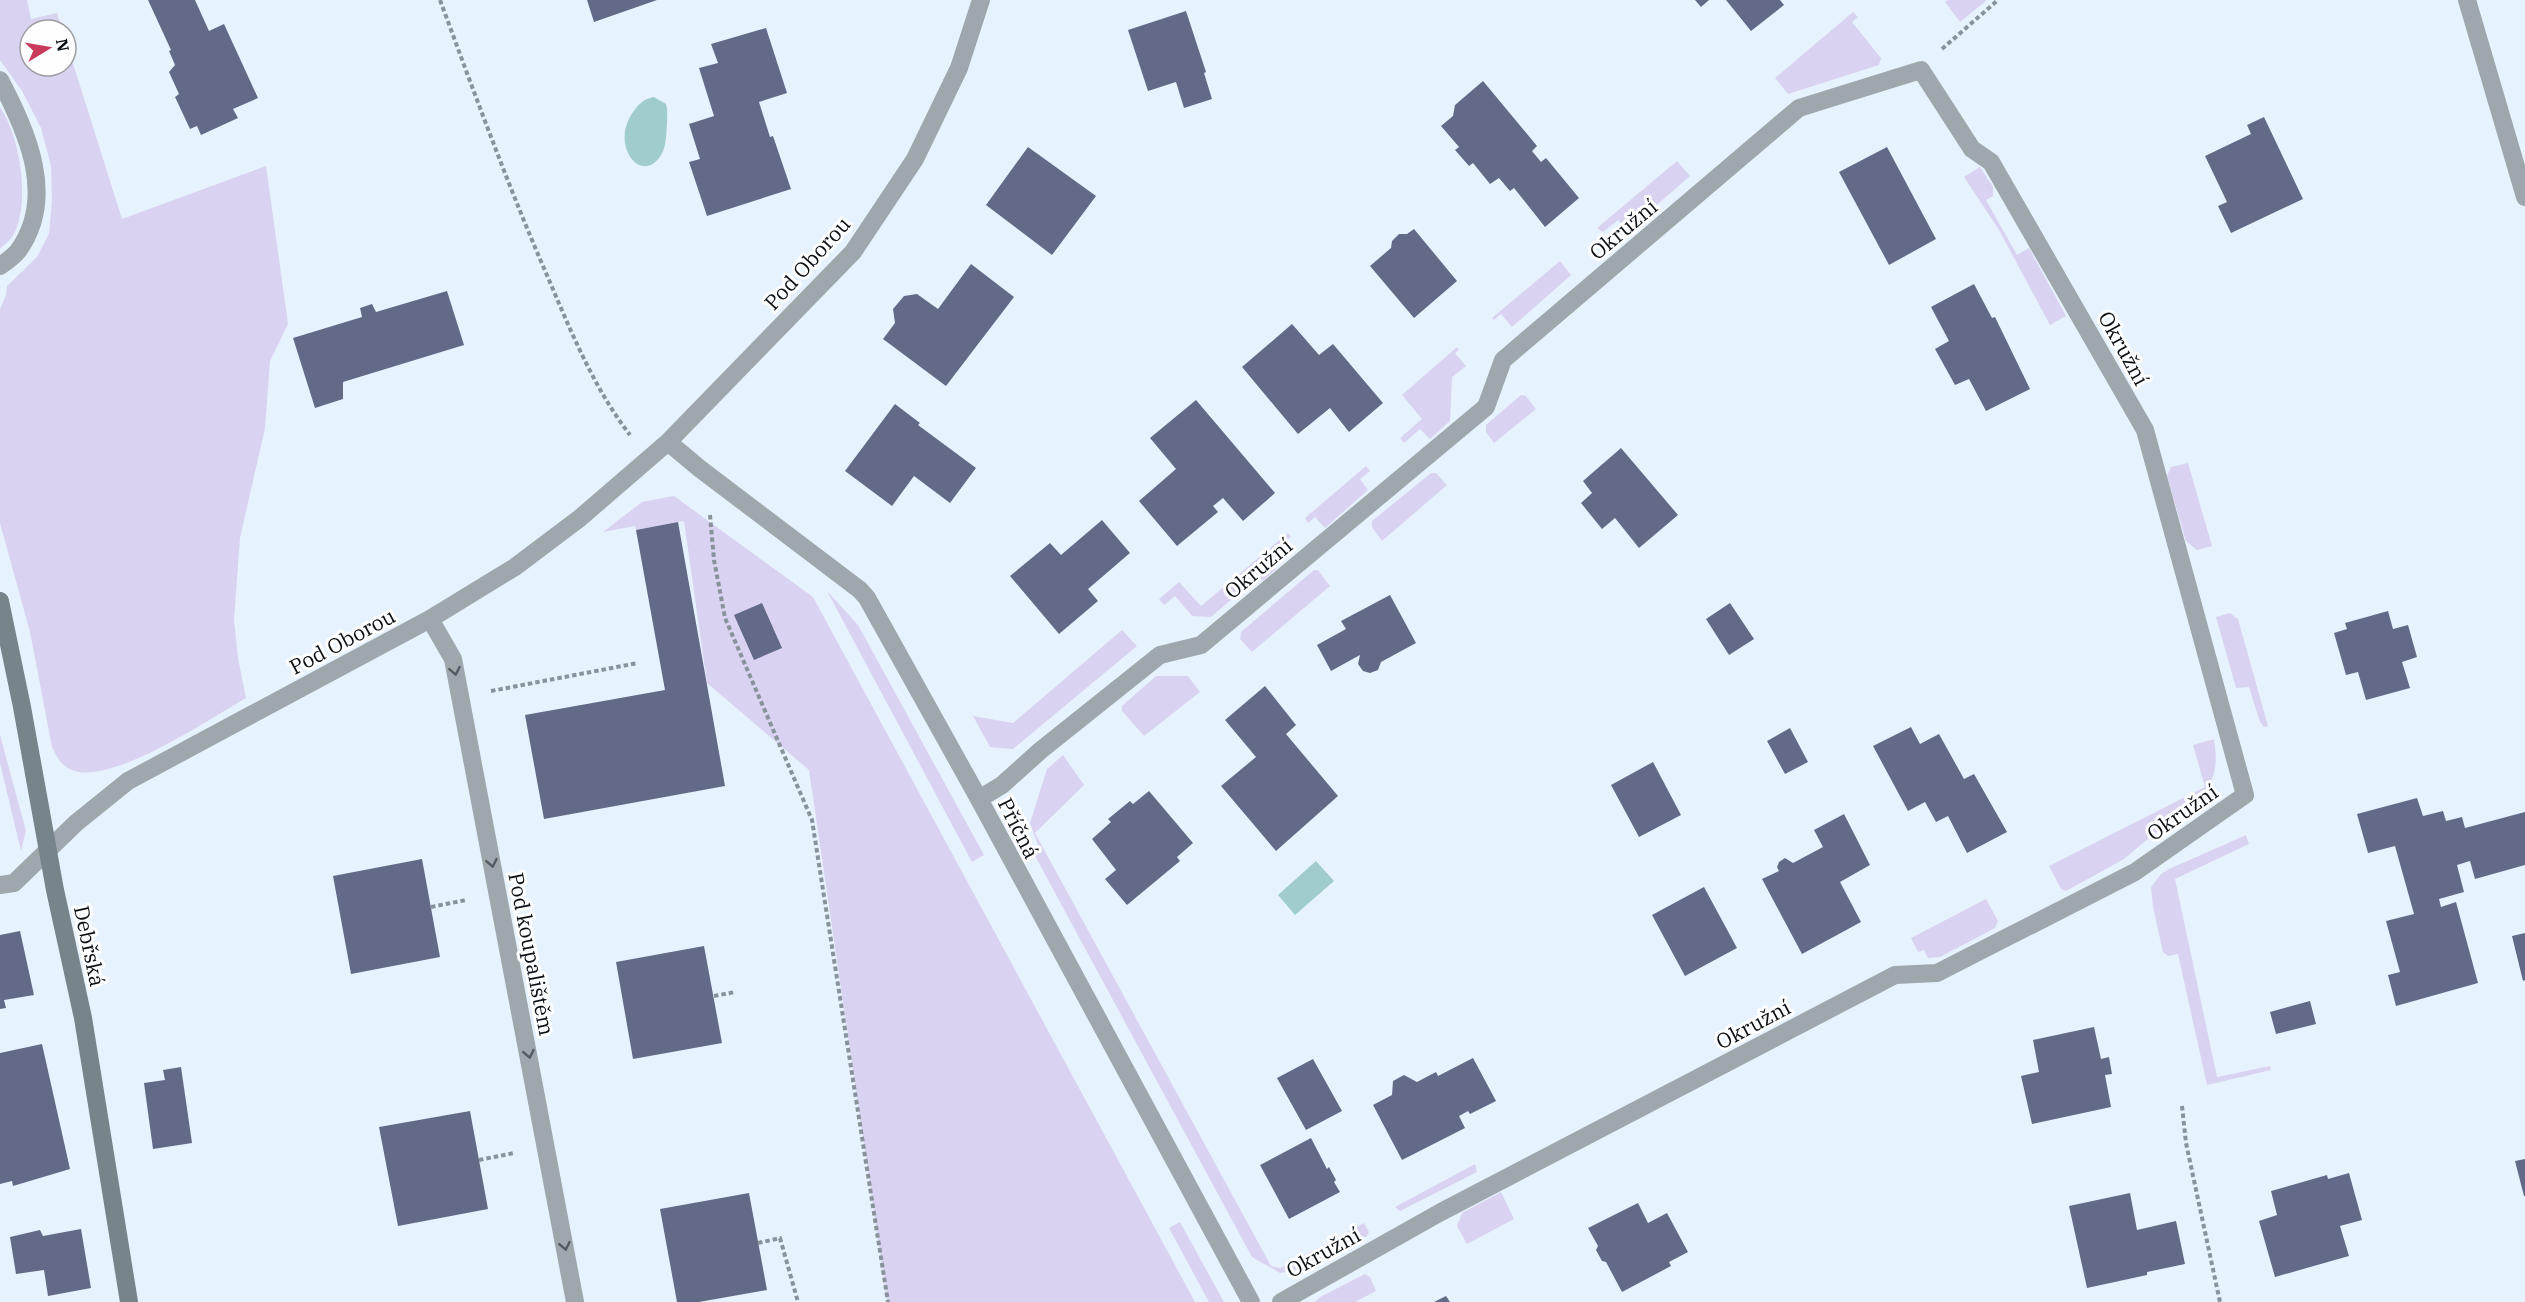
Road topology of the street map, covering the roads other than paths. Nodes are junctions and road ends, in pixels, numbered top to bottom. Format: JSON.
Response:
{"nodes":[{"id":1,"x":981,"y":0,"type":"edge"},
{"id":2,"x":2467,"y":0,"type":"edge"},
{"id":3,"x":0,"y":80,"type":"edge"},
{"id":4,"x":2525,"y":197,"type":"edge"},
{"id":5,"x":0,"y":266,"type":"edge"},
{"id":6,"x":668,"y":442,"type":"junction"},
{"id":7,"x":0,"y":601,"type":"edge"},
{"id":8,"x":430,"y":619,"type":"junction"},
{"id":9,"x":979,"y":799,"type":"junction"},
{"id":10,"x":48,"y":850,"type":"junction"},
{"id":11,"x":0,"y":885,"type":"edge"},
{"id":12,"x":129,"y":1302,"type":"edge"},
{"id":13,"x":576,"y":1302,"type":"edge"},
{"id":14,"x":1251,"y":1302,"type":"edge"},
{"id":15,"x":1281,"y":1302,"type":"edge"}],
"edges":[{"from":1,"to":6,"type":"street","name":"Pod Oborou"},
{"from":2,"to":4,"type":"street"},
{"from":3,"to":5,"type":"street"},
{"from":6,"to":8,"type":"street","name":"Pod Oborou"},
{"from":6,"to":9,"type":"street","name":"Příčná"},
{"from":7,"to":10,"type":"main road","name":"Debřská"},
{"from":8,"to":10,"type":"street","name":"Pod Oborou"},
{"from":8,"to":13,"type":"street","name":"Pod koupalištěm","one_way":true},
{"from":9,"to":14,"type":"street","name":"Příčná"},
{"from":9,"to":15,"type":"street","name":"Okružní"},
{"from":10,"to":11,"type":"street","name":"Pod Oborou"},
{"from":10,"to":12,"type":"main road","name":"Debřská"}]}
